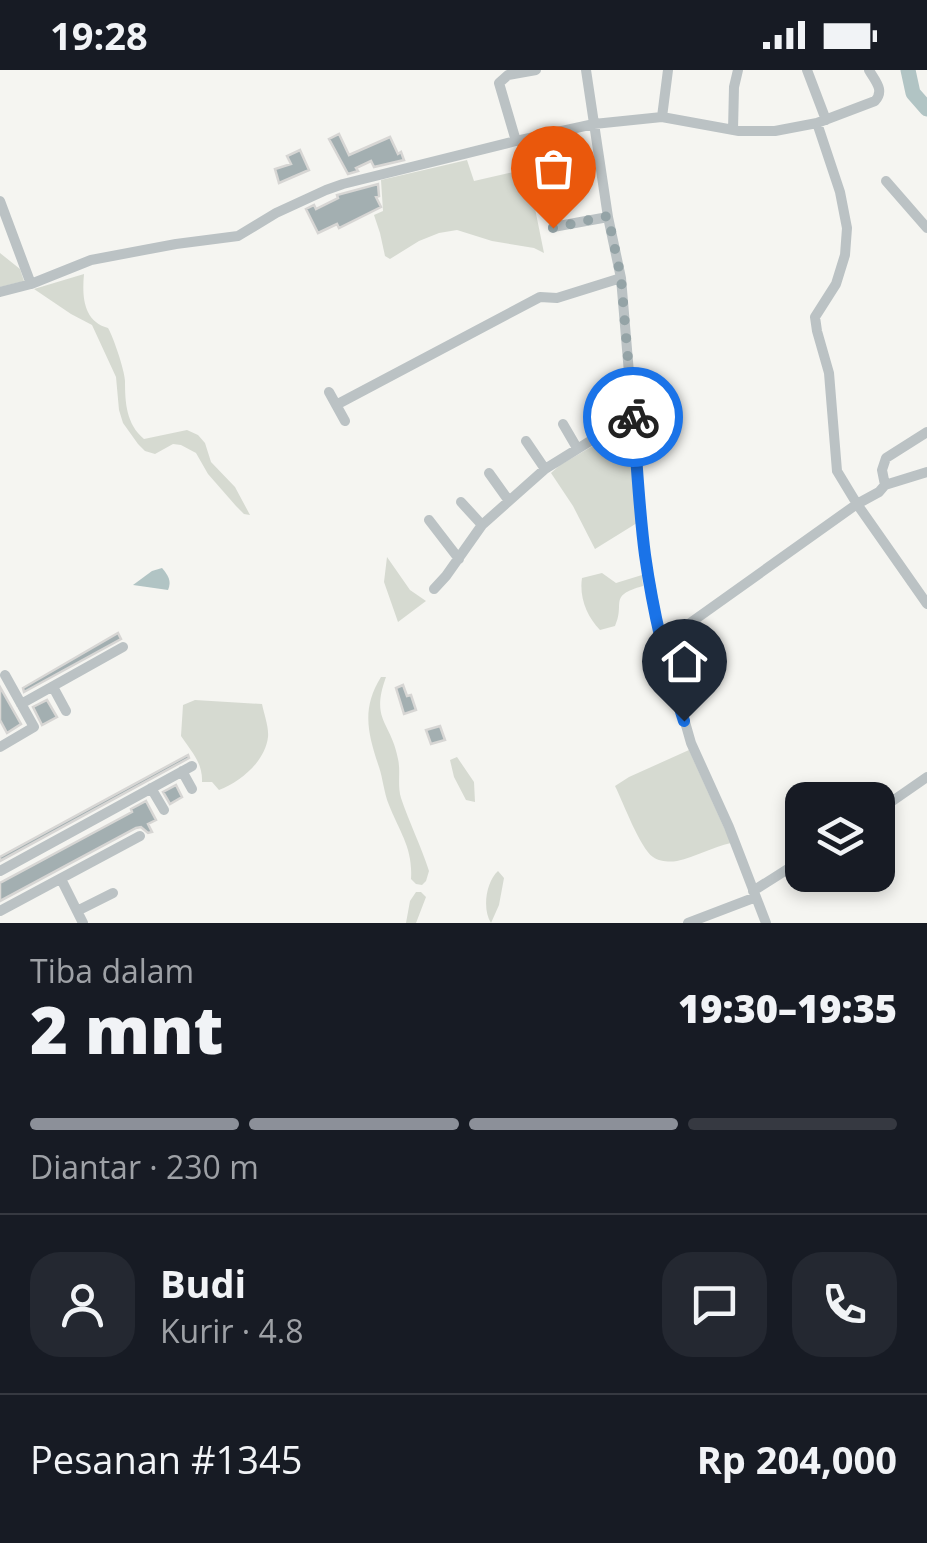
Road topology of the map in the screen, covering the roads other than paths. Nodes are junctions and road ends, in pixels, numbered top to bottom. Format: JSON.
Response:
{"nodes":[{"id":1,"x":536,"y":70,"type":"edge"},
{"id":2,"x":586,"y":70,"type":"edge"},
{"id":3,"x":668,"y":70,"type":"edge"},
{"id":4,"x":738,"y":70,"type":"edge"},
{"id":5,"x":807,"y":70,"type":"edge"},
{"id":6,"x":868,"y":70,"type":"edge"},
{"id":7,"x":508,"y":72,"type":"edge"},
{"id":8,"x":662,"y":118,"type":"junction"},
{"id":9,"x":821,"y":121,"type":"junction"},
{"id":10,"x":594,"y":124,"type":"junction"},
{"id":11,"x":733,"y":130,"type":"junction"},
{"id":12,"x":516,"y":140,"type":"junction"},
{"id":13,"x":886,"y":181,"type":"dead end"},
{"id":14,"x":0,"y":201,"type":"edge"},
{"id":15,"x":608,"y":216,"type":"junction"},
{"id":16,"x":553,"y":228,"type":"dead end"},
{"id":17,"x":927,"y":228,"type":"edge"},
{"id":18,"x":621,"y":278,"type":"junction"},
{"id":19,"x":31,"y":284,"type":"junction"},
{"id":20,"x":0,"y":292,"type":"edge"},
{"id":21,"x":329,"y":392,"type":"dead end"},
{"id":22,"x":336,"y":404,"type":"junction"},
{"id":23,"x":633,"y":419,"type":"junction"},
{"id":24,"x":346,"y":421,"type":"dead end"},
{"id":25,"x":563,"y":424,"type":"dead end"},
{"id":26,"x":927,"y":432,"type":"edge"},
{"id":27,"x":526,"y":441,"type":"dead end"},
{"id":28,"x":577,"y":448,"type":"junction"},
{"id":29,"x":545,"y":468,"type":"junction"},
{"id":30,"x":927,"y":472,"type":"edge"},
{"id":31,"x":488,"y":473,"type":"dead end"},
{"id":32,"x":885,"y":486,"type":"junction"},
{"id":33,"x":509,"y":501,"type":"junction"},
{"id":34,"x":462,"y":502,"type":"dead end"},
{"id":35,"x":857,"y":504,"type":"junction"},
{"id":36,"x":428,"y":520,"type":"dead end"},
{"id":37,"x":482,"y":525,"type":"junction"},
{"id":38,"x":459,"y":559,"type":"junction"},
{"id":39,"x":434,"y":590,"type":"dead end"},
{"id":40,"x":927,"y":604,"type":"edge"},
{"id":41,"x":662,"y":643,"type":"junction"},
{"id":42,"x":124,"y":647,"type":"dead end"},
{"id":43,"x":5,"y":675,"type":"dead end"},
{"id":44,"x":52,"y":687,"type":"junction"},
{"id":45,"x":21,"y":704,"type":"junction"},
{"id":46,"x":66,"y":711,"type":"dead end"},
{"id":47,"x":1,"y":743,"type":"edge"},
{"id":48,"x":927,"y":778,"type":"edge"},
{"id":49,"x":152,"y":788,"type":"junction"},
{"id":50,"x":192,"y":789,"type":"dead end"},
{"id":51,"x":895,"y":800,"type":"edge"},
{"id":52,"x":164,"y":810,"type":"dead end"},
{"id":53,"x":140,"y":836,"type":"dead end"},
{"id":54,"x":0,"y":871,"type":"edge"},
{"id":55,"x":785,"y":872,"type":"edge"},
{"id":56,"x":61,"y":878,"type":"junction"},
{"id":57,"x":113,"y":893,"type":"dead end"},
{"id":58,"x":754,"y":894,"type":"junction"},
{"id":59,"x":0,"y":911,"type":"edge"},
{"id":60,"x":77,"y":911,"type":"junction"},
{"id":61,"x":83,"y":923,"type":"edge"},
{"id":62,"x":688,"y":923,"type":"edge"},
{"id":63,"x":766,"y":923,"type":"edge"}],
"edges":[{"from":1,"to":7,"type":"street"},
{"from":2,"to":10,"type":"street"},
{"from":3,"to":8,"type":"street"},
{"from":4,"to":11,"type":"street"},
{"from":5,"to":9,"type":"street"},
{"from":6,"to":9,"type":"street"},
{"from":7,"to":12,"type":"street"},
{"from":8,"to":10,"type":"street"},
{"from":8,"to":11,"type":"street"},
{"from":9,"to":11,"type":"street"},
{"from":9,"to":35,"type":"street"},
{"from":10,"to":12,"type":"street"},
{"from":10,"to":15,"type":"street"},
{"from":12,"to":19,"type":"street"},
{"from":13,"to":17,"type":"street"},
{"from":14,"to":19,"type":"street"},
{"from":15,"to":16,"type":"street"},
{"from":15,"to":18,"type":"street"},
{"from":18,"to":22,"type":"street"},
{"from":18,"to":23,"type":"street"},
{"from":19,"to":20,"type":"street"},
{"from":21,"to":22,"type":"street"},
{"from":22,"to":24,"type":"street"},
{"from":23,"to":28,"type":"street"},
{"from":23,"to":41,"type":"street"},
{"from":25,"to":28,"type":"street"},
{"from":26,"to":32,"type":"street"},
{"from":27,"to":29,"type":"street"},
{"from":28,"to":29,"type":"street"},
{"from":29,"to":33,"type":"street"},
{"from":30,"to":32,"type":"street"},
{"from":31,"to":33,"type":"street"},
{"from":32,"to":35,"type":"street"},
{"from":33,"to":37,"type":"street"},
{"from":34,"to":37,"type":"street"},
{"from":35,"to":40,"type":"street"},
{"from":35,"to":41,"type":"street"},
{"from":36,"to":38,"type":"street"},
{"from":37,"to":38,"type":"street"},
{"from":38,"to":39,"type":"street"},
{"from":41,"to":58,"type":"street"},
{"from":42,"to":44,"type":"street"},
{"from":43,"to":45,"type":"street"},
{"from":44,"to":45,"type":"street"},
{"from":44,"to":46,"type":"street"},
{"from":45,"to":47,"type":"street"},
{"from":48,"to":51,"type":"street"},
{"from":49,"to":50,"type":"street"},
{"from":49,"to":52,"type":"street"},
{"from":49,"to":54,"type":"street"},
{"from":53,"to":56,"type":"street"},
{"from":55,"to":58,"type":"street"},
{"from":56,"to":59,"type":"street"},
{"from":56,"to":60,"type":"street"},
{"from":57,"to":60,"type":"street"},
{"from":58,"to":62,"type":"street"},
{"from":58,"to":63,"type":"street"},
{"from":60,"to":61,"type":"street"}]}
